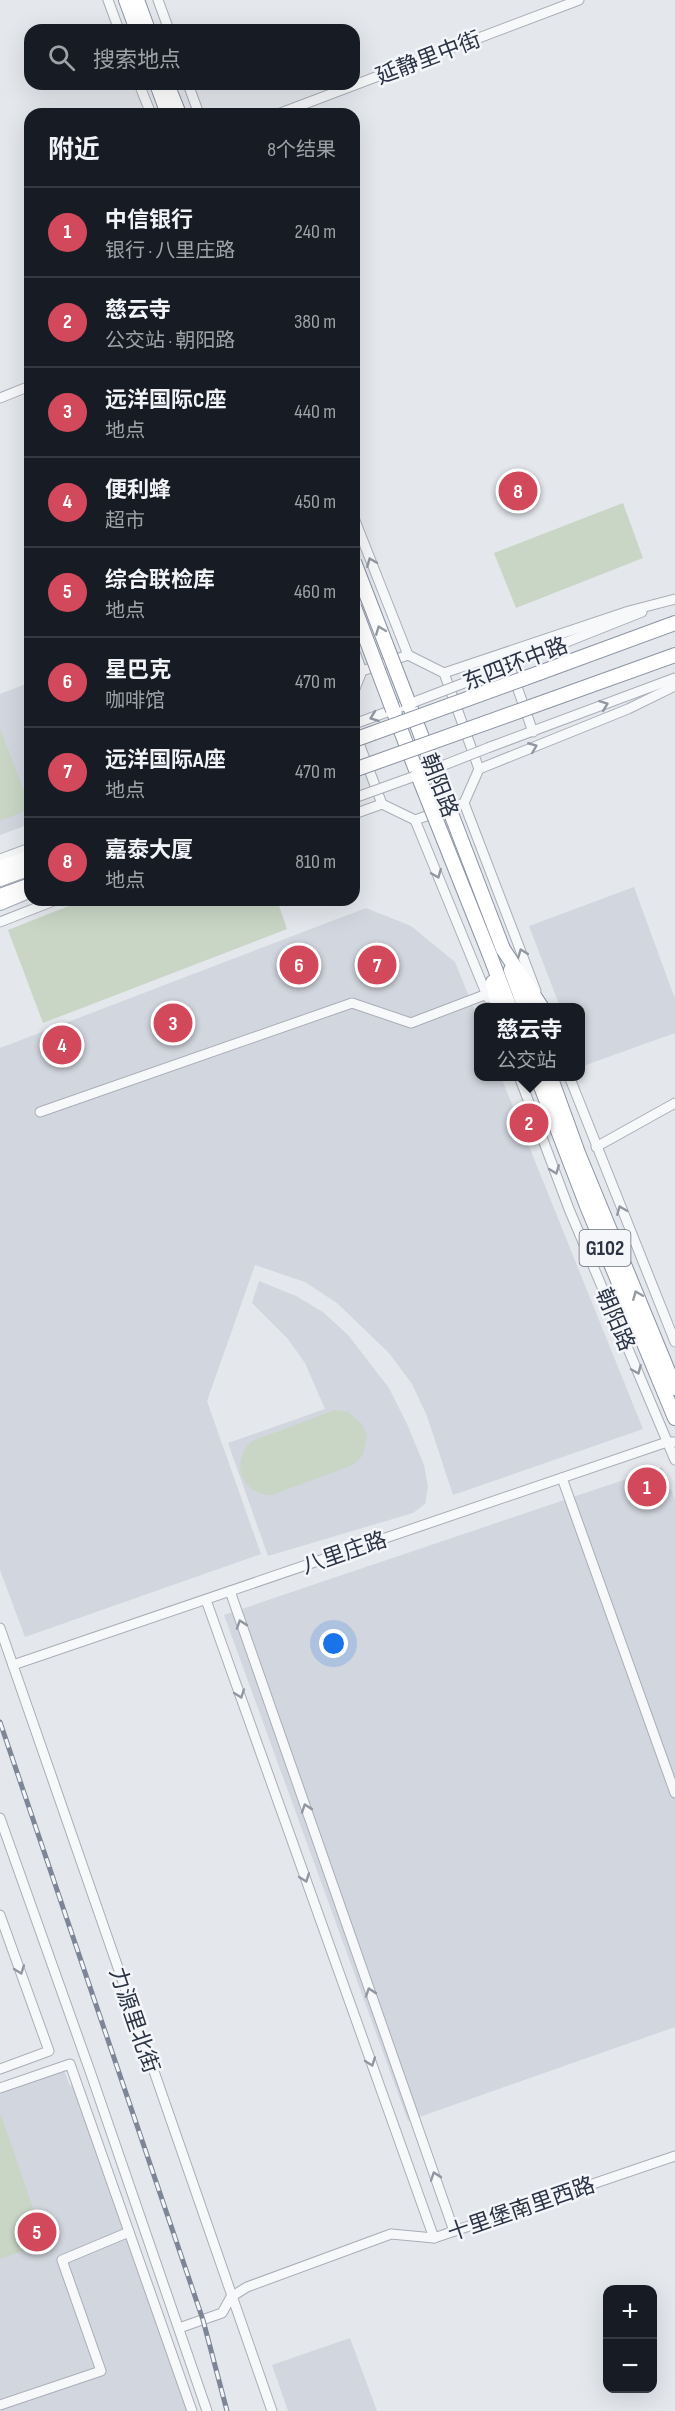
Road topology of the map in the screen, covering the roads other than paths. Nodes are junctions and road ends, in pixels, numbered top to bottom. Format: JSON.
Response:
{"nodes":[{"id":1,"x":108,"y":0,"type":"edge"},
{"id":2,"x":126,"y":0,"type":"edge"},
{"id":3,"x":137,"y":0,"type":"edge"},
{"id":4,"x":158,"y":0,"type":"edge"},
{"id":5,"x":579,"y":0,"type":"edge"},
{"id":6,"x":117,"y":24,"type":"edge"},
{"id":7,"x":135,"y":24,"type":"edge"},
{"id":8,"x":146,"y":24,"type":"edge"},
{"id":9,"x":167,"y":24,"type":"edge"},
{"id":10,"x":360,"y":83,"type":"edge"},
{"id":11,"x":141,"y":90,"type":"edge"},
{"id":12,"x":159,"y":90,"type":"edge"},
{"id":13,"x":170,"y":90,"type":"edge"},
{"id":14,"x":190,"y":90,"type":"edge"},
{"id":15,"x":341,"y":90,"type":"edge"},
{"id":16,"x":149,"y":108,"type":"edge"},
{"id":17,"x":166,"y":108,"type":"edge"},
{"id":18,"x":176,"y":108,"type":"edge"},
{"id":19,"x":197,"y":108,"type":"edge"},
{"id":20,"x":294,"y":108,"type":"edge"},
{"id":21,"x":24,"y":388,"type":"edge"},
{"id":22,"x":0,"y":398,"type":"edge"},
{"id":23,"x":360,"y":533,"type":"edge"},
{"id":24,"x":360,"y":577,"type":"edge"},
{"id":25,"x":675,"y":599,"type":"edge"},
{"id":26,"x":675,"y":623,"type":"edge"},
{"id":27,"x":360,"y":624,"type":"edge"},
{"id":28,"x":408,"y":655,"type":"junction"},
{"id":29,"x":675,"y":655,"type":"edge"},
{"id":30,"x":360,"y":666,"type":"edge"},
{"id":31,"x":510,"y":667,"type":"junction"},
{"id":32,"x":362,"y":671,"type":"junction"},
{"id":33,"x":444,"y":673,"type":"junction"},
{"id":34,"x":360,"y":676,"type":"edge"},
{"id":35,"x":675,"y":678,"type":"edge"},
{"id":36,"x":675,"y":686,"type":"edge"},
{"id":37,"x":409,"y":704,"type":"junction"},
{"id":38,"x":393,"y":710,"type":"junction"},
{"id":39,"x":360,"y":722,"type":"edge"},
{"id":40,"x":534,"y":732,"type":"junction"},
{"id":41,"x":360,"y":738,"type":"edge"},
{"id":42,"x":360,"y":746,"type":"edge"},
{"id":43,"x":360,"y":768,"type":"edge"},
{"id":44,"x":434,"y":769,"type":"junction"},
{"id":45,"x":479,"y":769,"type":"junction"},
{"id":46,"x":418,"y":775,"type":"junction"},
{"id":47,"x":360,"y":796,"type":"edge"},
{"id":48,"x":464,"y":803,"type":"junction"},
{"id":49,"x":382,"y":804,"type":"junction"},
{"id":50,"x":360,"y":812,"type":"edge"},
{"id":51,"x":415,"y":820,"type":"junction"},
{"id":52,"x":24,"y":850,"type":"edge"},
{"id":53,"x":0,"y":859,"type":"edge"},
{"id":54,"x":24,"y":859,"type":"edge"},
{"id":55,"x":0,"y":868,"type":"edge"},
{"id":56,"x":24,"y":871,"type":"edge"},
{"id":57,"x":0,"y":880,"type":"edge"},
{"id":58,"x":24,"y":888,"type":"edge"},
{"id":59,"x":24,"y":894,"type":"edge"},
{"id":60,"x":3,"y":900,"type":"edge"},
{"id":61,"x":41,"y":906,"type":"edge"},
{"id":62,"x":0,"y":912,"type":"edge"},
{"id":63,"x":0,"y":922,"type":"edge"},
{"id":64,"x":503,"y":949,"type":"junction"},
{"id":65,"x":489,"y":953,"type":"junction"},
{"id":66,"x":487,"y":994,"type":"junction"},
{"id":67,"x":490,"y":1003,"type":"edge"},
{"id":68,"x":497,"y":1003,"type":"edge"},
{"id":69,"x":508,"y":1003,"type":"edge"},
{"id":70,"x":523,"y":1003,"type":"edge"},
{"id":71,"x":539,"y":1003,"type":"edge"},
{"id":72,"x":540,"y":1003,"type":"edge"},
{"id":73,"x":521,"y":1081,"type":"edge"},
{"id":74,"x":539,"y":1081,"type":"edge"},
{"id":75,"x":551,"y":1081,"type":"edge"},
{"id":76,"x":571,"y":1081,"type":"edge"},
{"id":77,"x":675,"y":1103,"type":"edge"},
{"id":78,"x":40,"y":1112,"type":"dead end"},
{"id":79,"x":596,"y":1147,"type":"junction"},
{"id":80,"x":675,"y":1342,"type":"edge"},
{"id":81,"x":675,"y":1388,"type":"edge"},
{"id":82,"x":675,"y":1418,"type":"edge"},
{"id":83,"x":671,"y":1442,"type":"edge"},
{"id":84,"x":675,"y":1460,"type":"edge"},
{"id":85,"x":562,"y":1478,"type":"junction"},
{"id":86,"x":230,"y":1591,"type":"junction"},
{"id":87,"x":206,"y":1600,"type":"junction"},
{"id":88,"x":0,"y":1628,"type":"edge"},
{"id":89,"x":13,"y":1665,"type":"junction"},
{"id":90,"x":675,"y":1793,"type":"edge"},
{"id":91,"x":0,"y":1818,"type":"edge"},
{"id":92,"x":0,"y":1915,"type":"edge"},
{"id":93,"x":0,"y":2069,"type":"edge"},
{"id":94,"x":0,"y":2088,"type":"edge"},
{"id":95,"x":675,"y":2156,"type":"edge"},
{"id":96,"x":454,"y":2231,"type":"junction"},
{"id":97,"x":129,"y":2232,"type":"junction"},
{"id":98,"x":434,"y":2238,"type":"junction"},
{"id":99,"x":231,"y":2297,"type":"junction"},
{"id":100,"x":179,"y":2328,"type":"junction"},
{"id":101,"x":0,"y":2405,"type":"edge"},
{"id":102,"x":192,"y":2411,"type":"edge"},
{"id":103,"x":207,"y":2411,"type":"edge"},
{"id":104,"x":272,"y":2411,"type":"edge"}],
"edges":[{"from":1,"to":6,"type":"street"},
{"from":2,"to":7,"type":"highway"},
{"from":3,"to":8,"type":"highway"},
{"from":4,"to":9,"type":"street"},
{"from":5,"to":10,"type":"street","name":"延静里中街"},
{"from":11,"to":16,"type":"street"},
{"from":12,"to":17,"type":"highway"},
{"from":13,"to":18,"type":"highway"},
{"from":14,"to":19,"type":"street"},
{"from":15,"to":20,"type":"street","name":"延静里中街"},
{"from":21,"to":22,"type":"street"},
{"from":28,"to":23,"type":"street","one_way":true},
{"from":37,"to":24,"type":"highway","name":"朝阳路","one_way":true,"bridge":true},
{"from":25,"to":31,"type":"street","name":"东四环中路"},
{"from":25,"to":33,"type":"street","name":"东四环中路"},
{"from":26,"to":41,"type":"highway","name":"东四环中路","bridge":true},
{"from":27,"to":38,"type":"highway","name":"朝阳路","bridge":true},
{"from":28,"to":32,"type":"street"},
{"from":28,"to":33,"type":"street"},
{"from":29,"to":43,"type":"highway","name":"东四环中路","bridge":true},
{"from":30,"to":32,"type":"street"},
{"from":31,"to":37,"type":"street","name":"东四环中路","bridge":true},
{"from":31,"to":40,"type":"street"},
{"from":32,"to":34,"type":"street"},
{"from":33,"to":45,"type":"street"},
{"from":40,"to":35,"type":"street","one_way":true},
{"from":45,"to":36,"type":"street","one_way":true},
{"from":37,"to":38,"type":"street","name":"东四环中路","bridge":true},
{"from":37,"to":44,"type":"highway","name":"朝阳路","bridge":true},
{"from":38,"to":39,"type":"street","name":"东四环中路","one_way":true},
{"from":38,"to":46,"type":"highway","name":"朝阳路","bridge":true},
{"from":40,"to":44,"type":"street","bridge":true},
{"from":42,"to":49,"type":"street"},
{"from":44,"to":46,"type":"street","bridge":true},
{"from":44,"to":64,"type":"highway","name":"朝阳路","bridge":true},
{"from":45,"to":48,"type":"street"},
{"from":46,"to":47,"type":"street","bridge":true},
{"from":46,"to":65,"type":"highway","name":"朝阳路","bridge":true},
{"from":48,"to":51,"type":"street"},
{"from":72,"to":48,"type":"street","name":"朝阳路","one_way":true},
{"from":49,"to":50,"type":"street"},
{"from":49,"to":51,"type":"street"},
{"from":51,"to":66,"type":"street","name":"朝阳路","one_way":true},
{"from":52,"to":53,"type":"street"},
{"from":54,"to":55,"type":"highway"},
{"from":56,"to":57,"type":"main road"},
{"from":58,"to":60,"type":"highway"},
{"from":59,"to":60,"type":"main road"},
{"from":60,"to":62,"type":"main road"},
{"from":61,"to":63,"type":"street"},
{"from":64,"to":70,"type":"highway","name":"朝阳路"},
{"from":64,"to":71,"type":"highway"},
{"from":65,"to":68,"type":"highway"},
{"from":65,"to":69,"type":"highway","name":"朝阳路"},
{"from":66,"to":67,"type":"street","name":"朝阳路"},
{"from":66,"to":78,"type":"street"},
{"from":73,"to":83,"type":"street","name":"朝阳路","one_way":true},
{"from":74,"to":82,"type":"highway","name":"朝阳路","number":"G102"},
{"from":81,"to":75,"type":"highway","name":"朝阳路","number":"G102","one_way":true},
{"from":76,"to":79,"type":"street","name":"朝阳路"},
{"from":77,"to":79,"type":"street"},
{"from":80,"to":79,"type":"street","name":"朝阳路","one_way":true},
{"from":83,"to":84,"type":"street","name":"朝阳路"},
{"from":83,"to":85,"type":"street","name":"八里庄路"},
{"from":85,"to":86,"type":"street","name":"八里庄路"},
{"from":85,"to":90,"type":"street"},
{"from":86,"to":87,"type":"street","name":"八里庄路"},
{"from":96,"to":86,"type":"street","one_way":true},
{"from":87,"to":89,"type":"street","name":"八里庄路"},
{"from":87,"to":98,"type":"street","one_way":true},
{"from":88,"to":89,"type":"street","name":"力源里北街"},
{"from":89,"to":99,"type":"street","name":"力源里北街"},
{"from":91,"to":100,"type":"street"},
{"from":92,"to":93,"type":"street","one_way":true},
{"from":94,"to":97,"type":"street"},
{"from":95,"to":96,"type":"street","name":"十里堡南里西路"},
{"from":96,"to":98,"type":"street","name":"十里堡南里西路"},
{"from":97,"to":101,"type":"street"},
{"from":97,"to":102,"type":"street"},
{"from":98,"to":99,"type":"street","name":"十里堡南里西路"},
{"from":99,"to":100,"type":"street","name":"十里堡南里西路"},
{"from":99,"to":104,"type":"street","name":"力源里北街"},
{"from":100,"to":103,"type":"street"}]}
